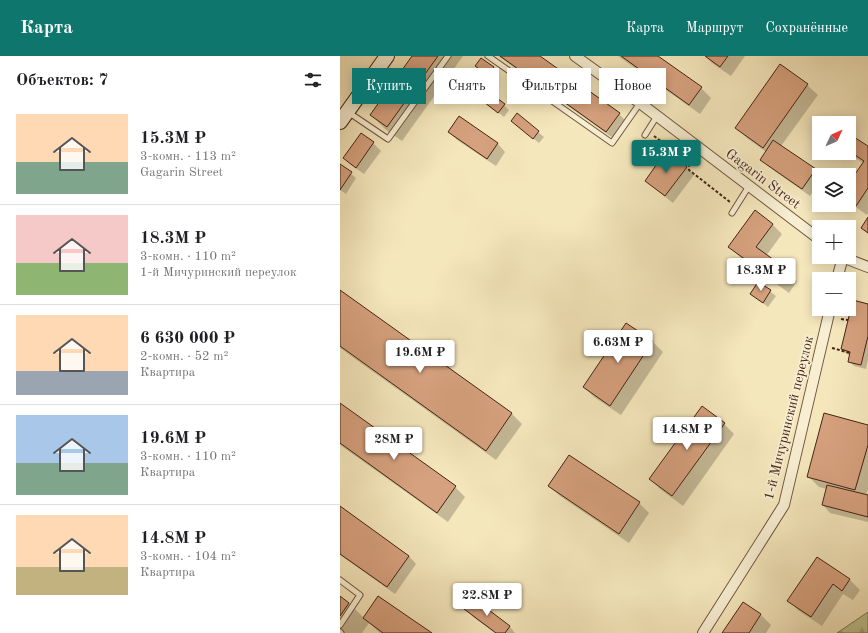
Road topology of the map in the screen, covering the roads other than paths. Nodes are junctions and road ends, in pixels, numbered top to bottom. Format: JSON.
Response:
{"nodes":[{"id":1,"x":387,"y":56,"type":"edge"},
{"id":2,"x":448,"y":56,"type":"edge"},
{"id":3,"x":488,"y":56,"type":"edge"},
{"id":4,"x":575,"y":56,"type":"edge"},
{"id":5,"x":599,"y":73,"type":"edge"},
{"id":6,"x":639,"y":104,"type":"edge"},
{"id":7,"x":641,"y":104,"type":"edge"},
{"id":8,"x":657,"y":116,"type":"junction"},
{"id":9,"x":344,"y":117,"type":"edge"},
{"id":10,"x":647,"y":133,"type":"road end"},
{"id":11,"x":748,"y":186,"type":"junction"},
{"id":12,"x":732,"y":212,"type":"dead end"},
{"id":13,"x":812,"y":234,"type":"edge"},
{"id":14,"x":856,"y":262,"type":"edge"},
{"id":15,"x":868,"y":267,"type":"edge"},
{"id":16,"x":828,"y":316,"type":"edge"},
{"id":17,"x":340,"y":580,"type":"edge"},
{"id":18,"x":340,"y":625,"type":"edge"},
{"id":19,"x":703,"y":633,"type":"edge"}],
"edges":[{"from":1,"to":9,"type":"main road"},
{"from":2,"to":9,"type":"lane"},
{"from":3,"to":6,"type":"lane"},
{"from":4,"to":5,"type":"street","name":"Gagarin Street"},
{"from":7,"to":8,"type":"street","name":"Gagarin Street"},
{"from":8,"to":10,"type":"lane"},
{"from":8,"to":11,"type":"street","name":"Gagarin Street"},
{"from":11,"to":12,"type":"lane"},
{"from":11,"to":13,"type":"street","name":"Gagarin Street"},
{"from":14,"to":15,"type":"street"},
{"from":16,"to":19,"type":"street","name":"1-й Мичуринский переулок"},
{"from":17,"to":18,"type":"lane"}]}
